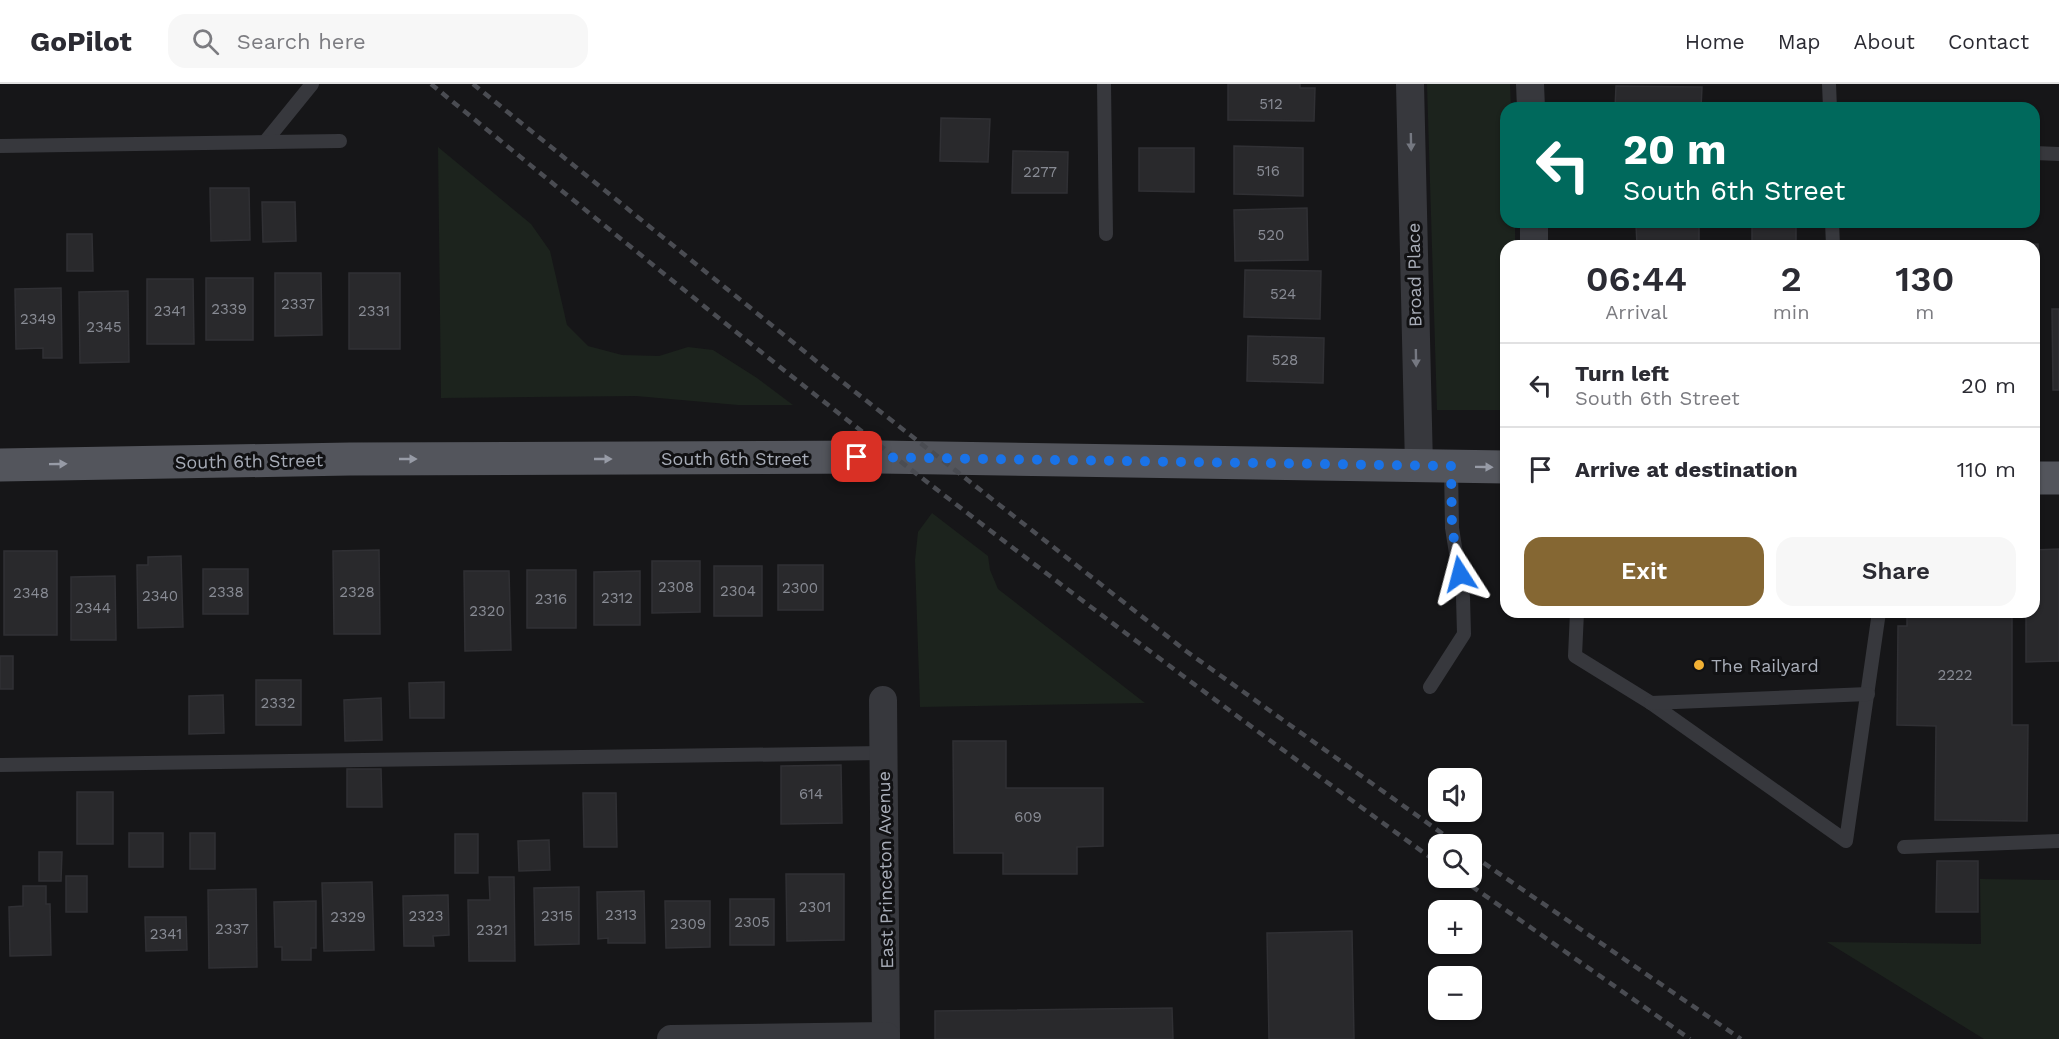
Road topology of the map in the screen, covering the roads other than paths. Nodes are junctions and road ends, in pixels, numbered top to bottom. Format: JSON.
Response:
{"nodes":[{"id":1,"x":312,"y":84,"type":"edge"},
{"id":2,"x":1104,"y":84,"type":"edge"},
{"id":3,"x":1410,"y":84,"type":"edge"},
{"id":4,"x":1530,"y":84,"type":"edge"},
{"id":5,"x":1829,"y":84,"type":"edge"},
{"id":6,"x":1531,"y":102,"type":"edge"},
{"id":7,"x":1830,"y":102,"type":"edge"},
{"id":8,"x":340,"y":141,"type":"dead end"},
{"id":9,"x":265,"y":142,"type":"junction"},
{"id":10,"x":0,"y":146,"type":"edge"},
{"id":11,"x":2040,"y":153,"type":"edge"},
{"id":12,"x":2059,"y":154,"type":"edge"},
{"id":13,"x":1106,"y":234,"type":"dead end"},
{"id":14,"x":0,"y":465,"type":"edge"},
{"id":15,"x":1419,"y":466,"type":"junction"},
{"id":16,"x":1451,"y":466,"type":"junction"},
{"id":17,"x":1500,"y":467,"type":"edge"},
{"id":18,"x":2040,"y":478,"type":"edge"},
{"id":19,"x":2059,"y":478,"type":"edge"},
{"id":20,"x":1576,"y":618,"type":"edge"},
{"id":21,"x":1878,"y":618,"type":"edge"},
{"id":22,"x":1430,"y":687,"type":"dead end"},
{"id":23,"x":1868,"y":694,"type":"junction"},
{"id":24,"x":883,"y":700,"type":"dead end"},
{"id":25,"x":1651,"y":703,"type":"junction"},
{"id":26,"x":883,"y":753,"type":"junction"},
{"id":27,"x":0,"y":765,"type":"edge"},
{"id":28,"x":2059,"y":841,"type":"edge"},
{"id":29,"x":1904,"y":847,"type":"dead end"},
{"id":30,"x":886,"y":1037,"type":"edge"},
{"id":31,"x":671,"y":1039,"type":"edge"}],
"edges":[{"from":1,"to":9,"type":"lane"},
{"from":2,"to":13,"type":"lane"},
{"from":3,"to":15,"type":"street","name":"Broad Place","one_way":true},
{"from":4,"to":6,"type":"street"},
{"from":5,"to":7,"type":"lane"},
{"from":8,"to":9,"type":"lane"},
{"from":9,"to":10,"type":"lane"},
{"from":11,"to":12,"type":"lane"},
{"from":14,"to":15,"type":"main road","name":"South 6th Street","one_way":true},
{"from":15,"to":16,"type":"main road","name":"South 6th Street"},
{"from":16,"to":17,"type":"main road","name":"South 6th Street","one_way":true},
{"from":16,"to":22,"type":"lane"},
{"from":18,"to":19,"type":"main road"},
{"from":20,"to":25,"type":"lane"},
{"from":21,"to":23,"type":"lane"},
{"from":23,"to":25,"type":"lane"},
{"from":23,"to":25,"type":"lane"},
{"from":24,"to":26,"type":"street","name":"East Princeton Avenue"},
{"from":26,"to":27,"type":"lane"},
{"from":26,"to":30,"type":"street","name":"East Princeton Avenue"},
{"from":28,"to":29,"type":"lane"},
{"from":30,"to":31,"type":"street"}]}
